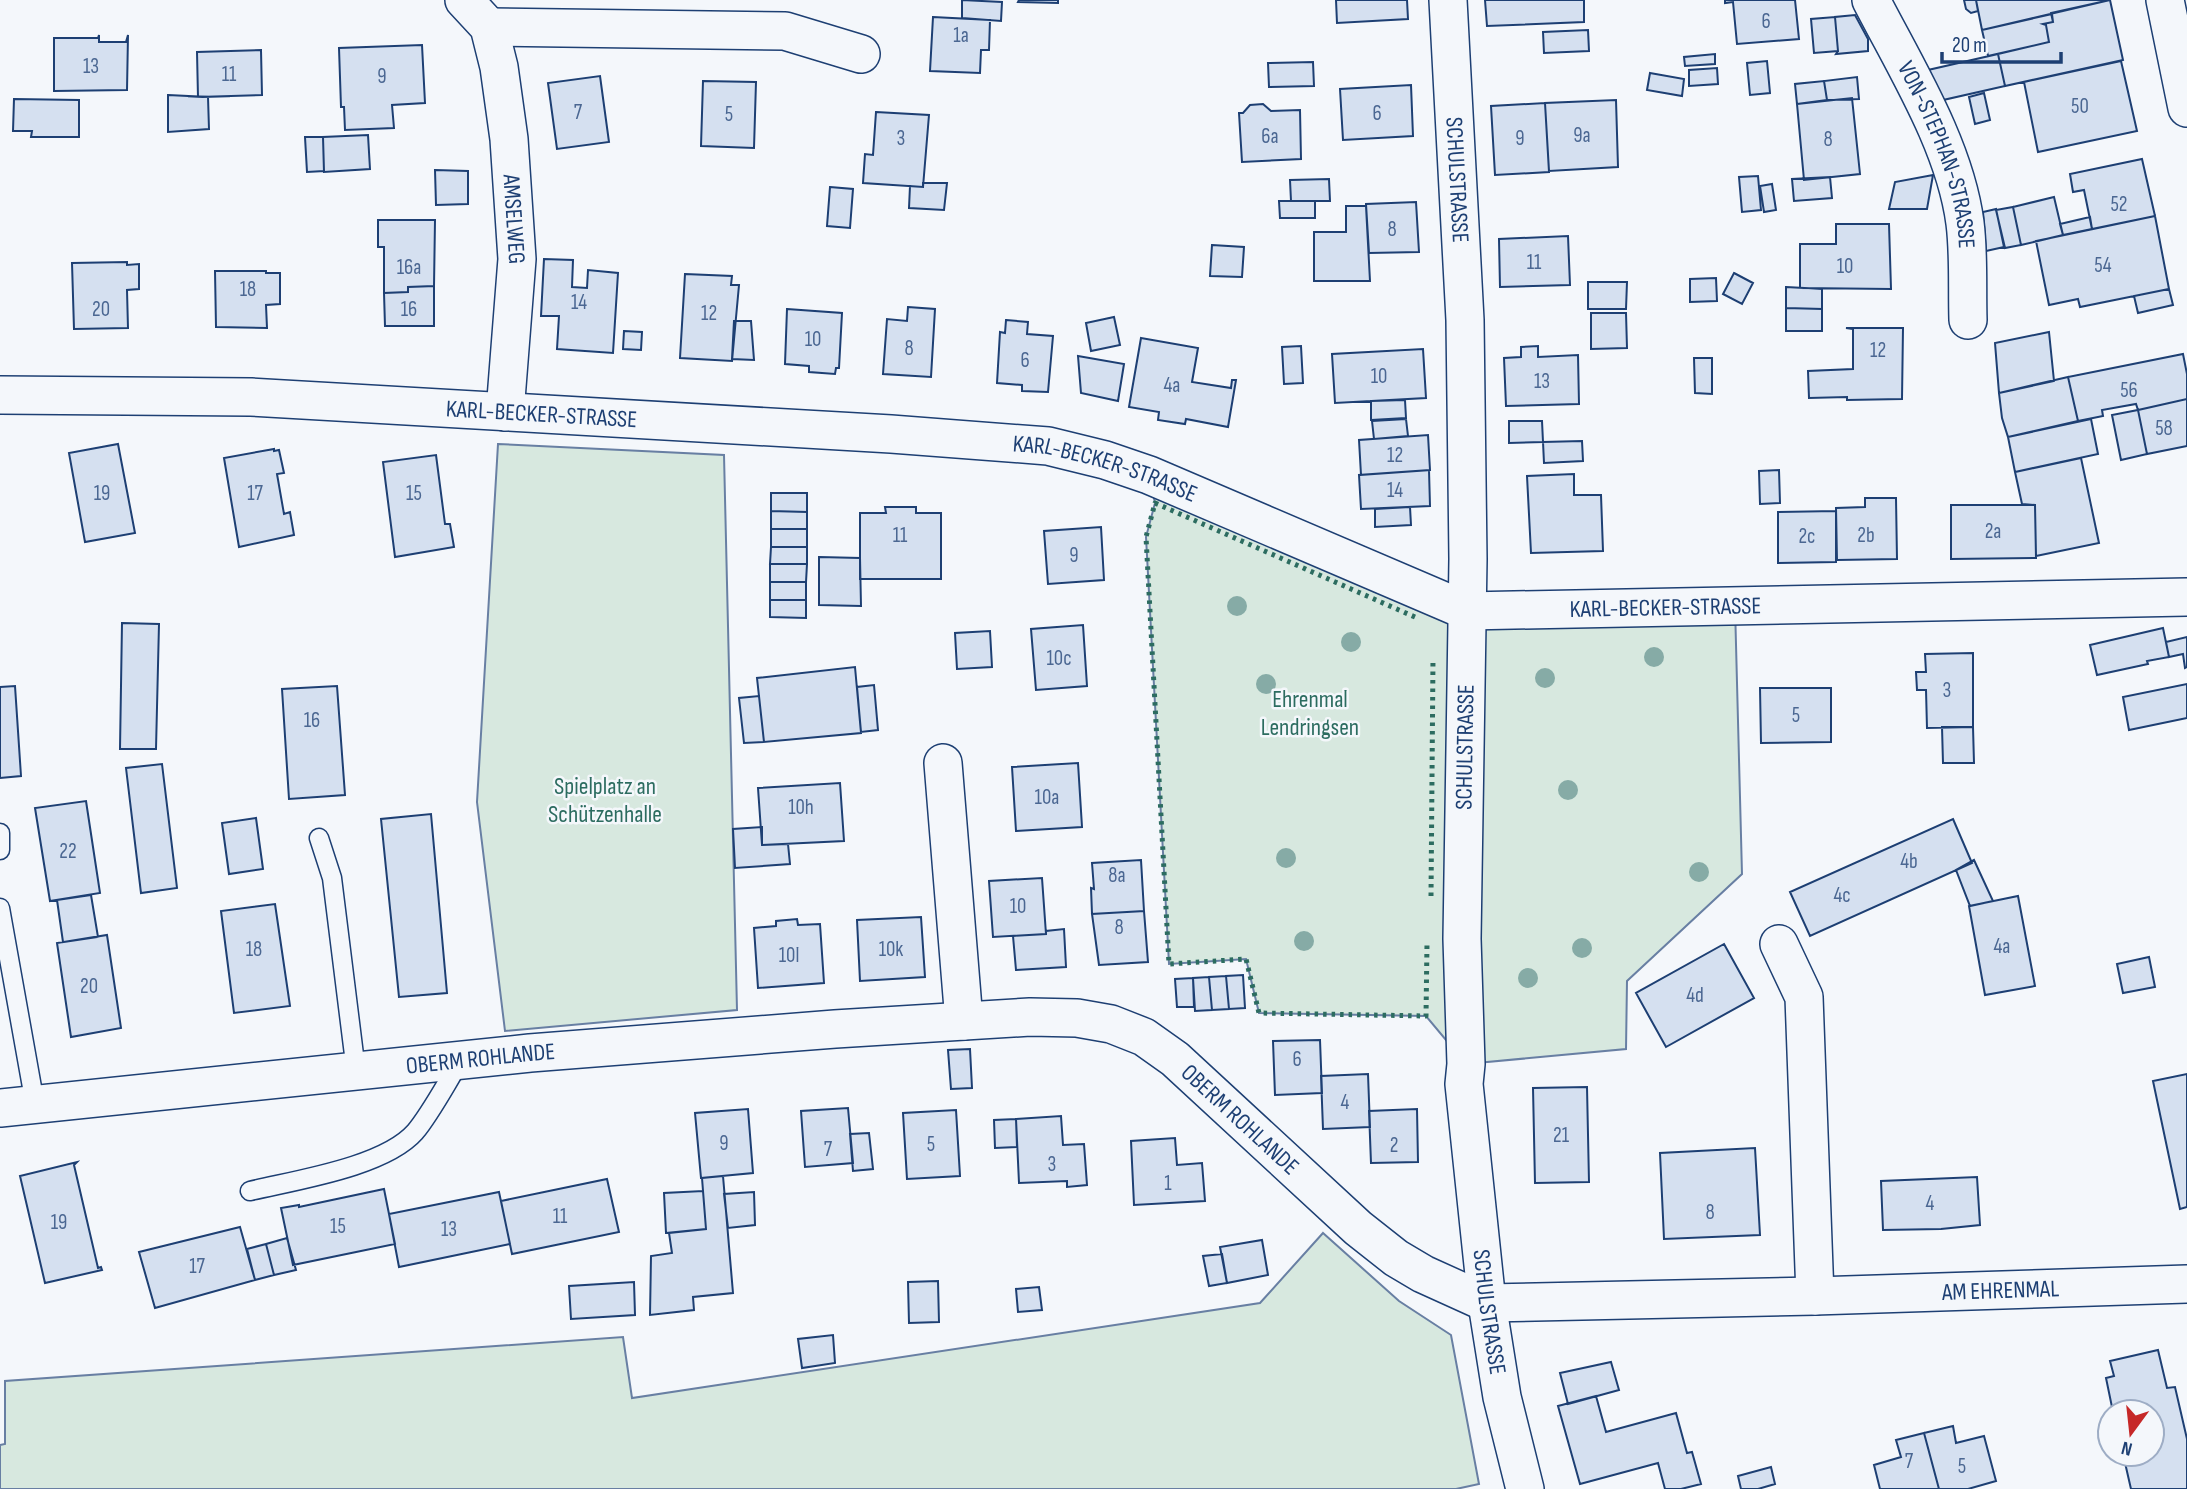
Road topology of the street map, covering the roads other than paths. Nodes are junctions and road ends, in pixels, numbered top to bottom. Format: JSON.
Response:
{"nodes":[{"id":1,"x":464,"y":0,"type":"edge"},
{"id":2,"x":1448,"y":0,"type":"edge"},
{"id":3,"x":1871,"y":0,"type":"edge"},
{"id":4,"x":2165,"y":0,"type":"edge"},
{"id":5,"x":489,"y":27,"type":"junction"},
{"id":6,"x":861,"y":54,"type":"dead end"},
{"id":7,"x":2187,"y":108,"type":"edge"},
{"id":8,"x":1968,"y":320,"type":"dead end"},
{"id":9,"x":0,"y":395,"type":"edge"},
{"id":10,"x":505,"y":412,"type":"junction"},
{"id":11,"x":2187,"y":597,"type":"edge"},
{"id":12,"x":1467,"y":611,"type":"junction"},
{"id":13,"x":943,"y":764,"type":"dead end"},
{"id":14,"x":0,"y":833,"type":"edge"},
{"id":15,"x":319,"y":838,"type":"dead end"},
{"id":16,"x":0,"y":850,"type":"edge"},
{"id":17,"x":0,"y":908,"type":"edge"},
{"id":18,"x":1779,"y":944,"type":"dead end"},
{"id":19,"x":964,"y":1021,"type":"junction"},
{"id":20,"x":461,"y":1060,"type":"junction"},
{"id":21,"x":356,"y":1071,"type":"junction"},
{"id":22,"x":17,"y":1106,"type":"edge"},
{"id":23,"x":250,"y":1191,"type":"dead end"},
{"id":24,"x":2187,"y":1284,"type":"edge"},
{"id":25,"x":1815,"y":1296,"type":"junction"},
{"id":26,"x":1487,"y":1303,"type":"junction"},
{"id":27,"x":1525,"y":1489,"type":"edge"}],
"edges":[{"from":1,"to":5,"type":"street","name":"AMSELWEG"},
{"from":2,"to":12,"type":"street","name":"SCHULSTRASSE"},
{"from":3,"to":8,"type":"street","name":"VON-STEPHAN-STRASSE"},
{"from":4,"to":7,"type":"street"},
{"from":5,"to":6,"type":"street"},
{"from":5,"to":10,"type":"street","name":"AMSELWEG"},
{"from":9,"to":10,"type":"street","name":"KARL-BECKER-STRASSE"},
{"from":10,"to":12,"type":"street","name":"KARL-BECKER-STRASSE"},
{"from":11,"to":12,"type":"street","name":"KARL-BECKER-STRASSE"},
{"from":12,"to":26,"type":"street","name":"SCHULSTRASSE"},
{"from":13,"to":19,"type":"street"},
{"from":14,"to":16,"type":"lane"},
{"from":15,"to":21,"type":"lane"},
{"from":17,"to":22,"type":"lane"},
{"from":18,"to":25,"type":"street"},
{"from":19,"to":20,"type":"street","name":"OBERM ROHLANDE"},
{"from":19,"to":26,"type":"street","name":"OBERM ROHLANDE"},
{"from":20,"to":21,"type":"street","name":"OBERM ROHLANDE"},
{"from":20,"to":23,"type":"lane"},
{"from":21,"to":22,"type":"street","name":"OBERM ROHLANDE"},
{"from":24,"to":25,"type":"street","name":"AM EHRENMAL"},
{"from":25,"to":26,"type":"street","name":"AM EHRENMAL"},
{"from":26,"to":27,"type":"street","name":"SCHULSTRASSE"}]}
